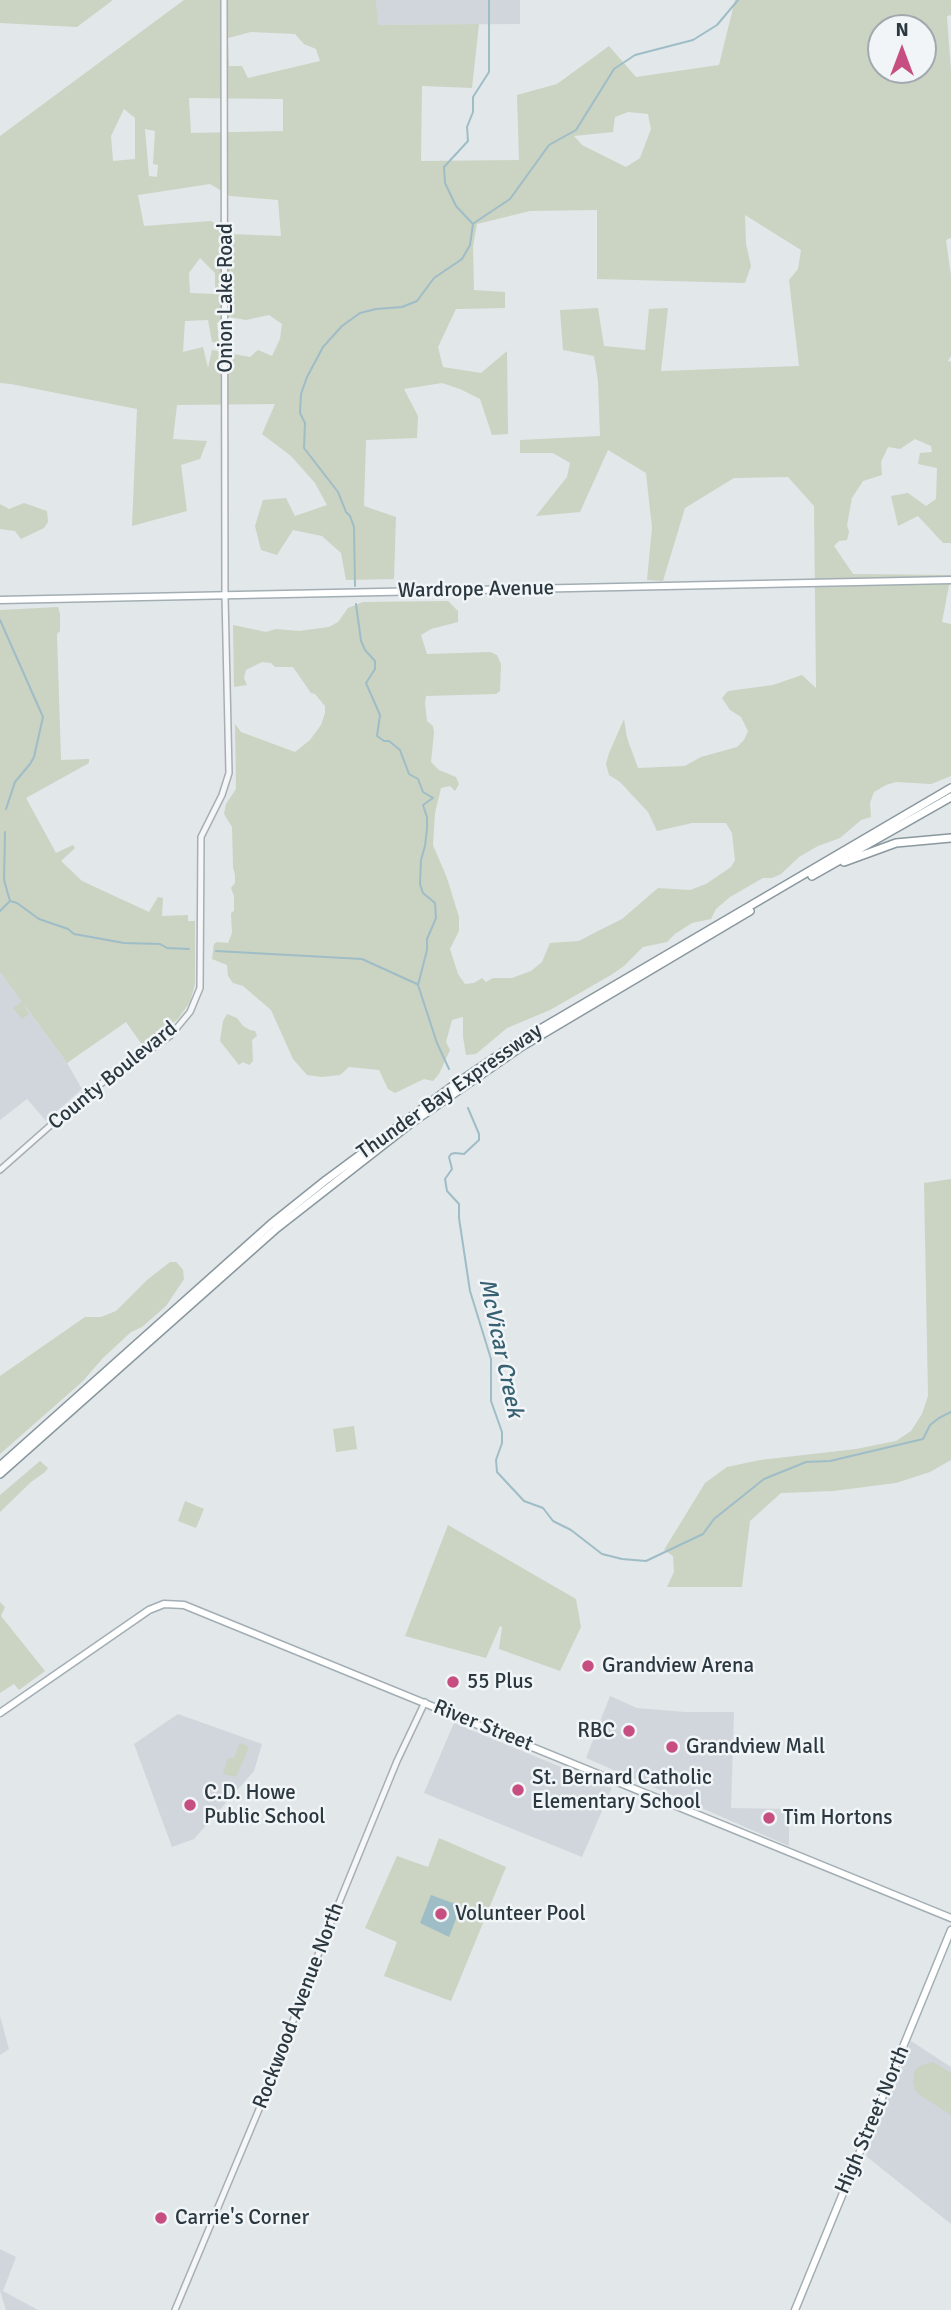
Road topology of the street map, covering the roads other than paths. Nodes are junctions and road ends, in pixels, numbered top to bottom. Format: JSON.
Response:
{"nodes":[{"id":1,"x":224,"y":0,"type":"edge"},
{"id":2,"x":951,"y":580,"type":"edge"},
{"id":3,"x":225,"y":596,"type":"junction"},
{"id":4,"x":0,"y":600,"type":"edge"},
{"id":5,"x":951,"y":788,"type":"edge"},
{"id":6,"x":951,"y":797,"type":"edge"},
{"id":7,"x":951,"y":838,"type":"edge"},
{"id":8,"x":809,"y":877,"type":"junction"},
{"id":9,"x":0,"y":1170,"type":"edge"},
{"id":10,"x":0,"y":1466,"type":"edge"},
{"id":11,"x":0,"y":1474,"type":"edge"},
{"id":12,"x":425,"y":1702,"type":"junction"},
{"id":13,"x":0,"y":1713,"type":"edge"},
{"id":14,"x":951,"y":1919,"type":"edge"},
{"id":15,"x":951,"y":1930,"type":"edge"},
{"id":16,"x":175,"y":2310,"type":"edge"},
{"id":17,"x":795,"y":2310,"type":"edge"}],
"edges":[{"from":1,"to":3,"type":"street","name":"Onion Lake Road"},
{"from":2,"to":3,"type":"main road","name":"Wardrope Avenue"},
{"from":3,"to":4,"type":"main road","name":"Wardrope Avenue"},
{"from":3,"to":9,"type":"street","name":"County Boulevard"},
{"from":5,"to":10,"type":"highway","name":"Thunder Bay Expressway"},
{"from":6,"to":8,"type":"highway","name":"Thunder Bay Expressway"},
{"from":7,"to":8,"type":"highway"},
{"from":8,"to":11,"type":"highway","name":"Thunder Bay Expressway"},
{"from":12,"to":13,"type":"main road","name":"River Street"},
{"from":12,"to":14,"type":"main road","name":"River Street"},
{"from":12,"to":16,"type":"street","name":"Rockwood Avenue North"},
{"from":15,"to":17,"type":"main road","name":"High Street North"}]}
